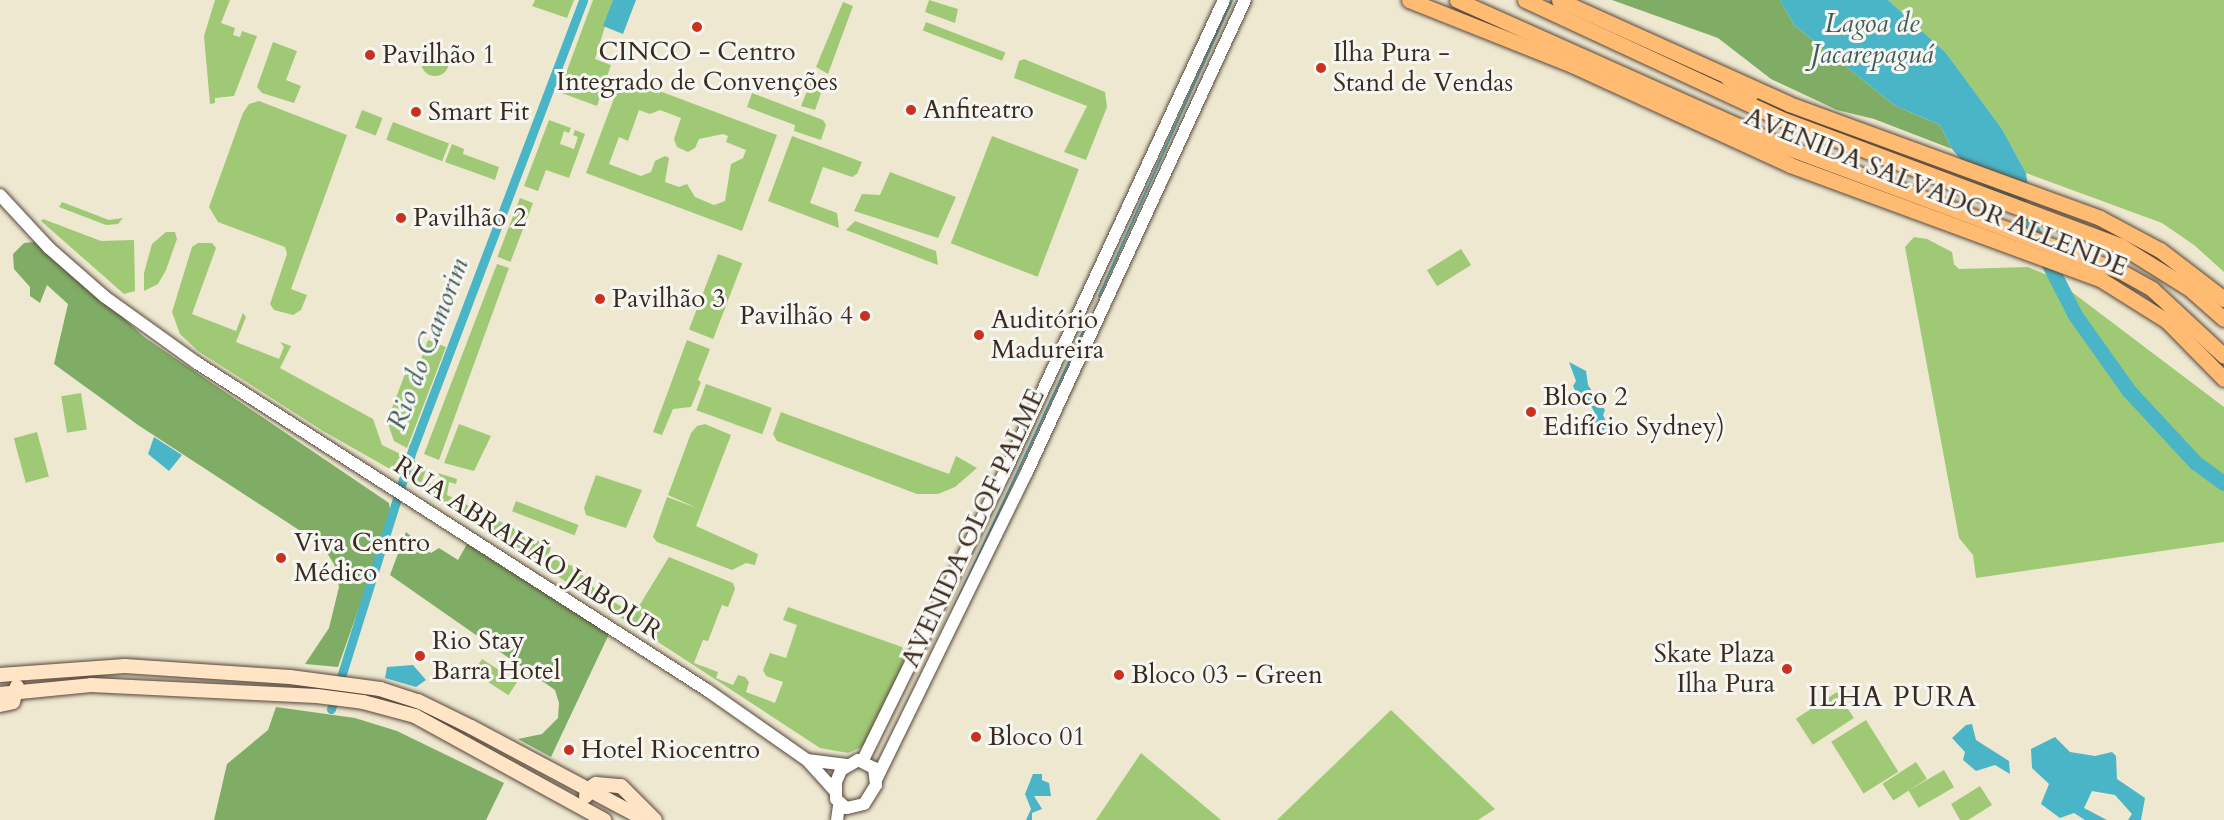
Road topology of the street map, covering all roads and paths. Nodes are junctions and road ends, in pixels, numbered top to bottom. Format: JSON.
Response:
{"nodes":[{"id":1,"x":1224,"y":0,"type":"edge"},
{"id":2,"x":1245,"y":0,"type":"edge"},
{"id":3,"x":1409,"y":0,"type":"edge"},
{"id":4,"x":1457,"y":0,"type":"edge"},
{"id":5,"x":1525,"y":0,"type":"edge"},
{"id":6,"x":1559,"y":0,"type":"edge"},
{"id":7,"x":1727,"y":77,"type":"junction"},
{"id":8,"x":1695,"y":120,"type":"junction"},
{"id":9,"x":1838,"y":141,"type":"junction"},
{"id":10,"x":1896,"y":189,"type":"junction"},
{"id":11,"x":0,"y":195,"type":"edge"},
{"id":12,"x":2224,"y":298,"type":"edge"},
{"id":13,"x":2224,"y":319,"type":"edge"},
{"id":14,"x":2224,"y":356,"type":"edge"},
{"id":15,"x":2224,"y":379,"type":"edge"},
{"id":16,"x":82,"y":667,"type":"junction"},
{"id":17,"x":56,"y":669,"type":"junction"},
{"id":18,"x":2,"y":675,"type":"edge"},
{"id":19,"x":0,"y":694,"type":"edge"},
{"id":20,"x":30,"y":694,"type":"junction"},
{"id":21,"x":0,"y":705,"type":"edge"},
{"id":22,"x":807,"y":760,"type":"junction"},
{"id":23,"x":863,"y":760,"type":"junction"},
{"id":24,"x":847,"y":765,"type":"junction"},
{"id":25,"x":876,"y":780,"type":"junction"},
{"id":26,"x":587,"y":790,"type":"junction"},
{"id":27,"x":835,"y":791,"type":"junction"},
{"id":28,"x":864,"y":804,"type":"junction"},
{"id":29,"x":839,"y":805,"type":"junction"},
{"id":30,"x":587,"y":811,"type":"junction"},
{"id":31,"x":604,"y":820,"type":"edge"},
{"id":32,"x":646,"y":820,"type":"edge"},
{"id":33,"x":655,"y":820,"type":"edge"},
{"id":34,"x":837,"y":820,"type":"edge"},
{"id":35,"x":858,"y":820,"type":"edge"}],
"edges":[{"from":1,"to":23,"type":"street","name":"AVENIDA OLOF PALME"},
{"from":2,"to":25,"type":"street","name":"AVENIDA OLOF PALME"},
{"from":3,"to":8,"type":"main road","name":"AVENIDA SALVADOR ALLENDE"},
{"from":4,"to":10,"type":"main road","name":"AVENIDA SALVADOR ALLENDE"},
{"from":5,"to":9,"type":"main road","name":"AVENIDA SALVADOR ALLENDE"},
{"from":6,"to":7,"type":"main road","name":"AVENIDA SALVADOR ALLENDE"},
{"from":7,"to":9,"type":"main road"},
{"from":7,"to":12,"type":"main road","name":"AVENIDA SALVADOR ALLENDE"},
{"from":8,"to":10,"type":"main road"},
{"from":8,"to":15,"type":"main road","name":"AVENIDA SALVADOR ALLENDE"},
{"from":9,"to":13,"type":"main road","name":"AVENIDA SALVADOR ALLENDE"},
{"from":10,"to":14,"type":"main road","name":"AVENIDA SALVADOR ALLENDE"},
{"from":11,"to":22,"type":"street","name":"RUA ABRAHÃO JABOUR"},
{"from":16,"to":17,"type":"main road"},
{"from":16,"to":20,"type":"main road"},
{"from":16,"to":26,"type":"main road"},
{"from":17,"to":18,"type":"main road"},
{"from":17,"to":20,"type":"main road"},
{"from":18,"to":20,"type":"main road"},
{"from":19,"to":20,"type":"main road"},
{"from":20,"to":21,"type":"main road"},
{"from":20,"to":30,"type":"main road"},
{"from":22,"to":24,"type":"street","name":"RUA ABRAHÃO JABOUR"},
{"from":22,"to":27,"type":"street","name":"RUA ABRAHÃO JABOUR"},
{"from":23,"to":24,"type":"street"},
{"from":23,"to":25,"type":"street"},
{"from":24,"to":27,"type":"street"},
{"from":25,"to":28,"type":"street"},
{"from":26,"to":30,"type":"main road"},
{"from":26,"to":32,"type":"main road"},
{"from":26,"to":33,"type":"main road"},
{"from":27,"to":29,"type":"street"},
{"from":28,"to":29,"type":"street"},
{"from":28,"to":35,"type":"street"},
{"from":29,"to":34,"type":"street"},
{"from":30,"to":31,"type":"main road"}]}
